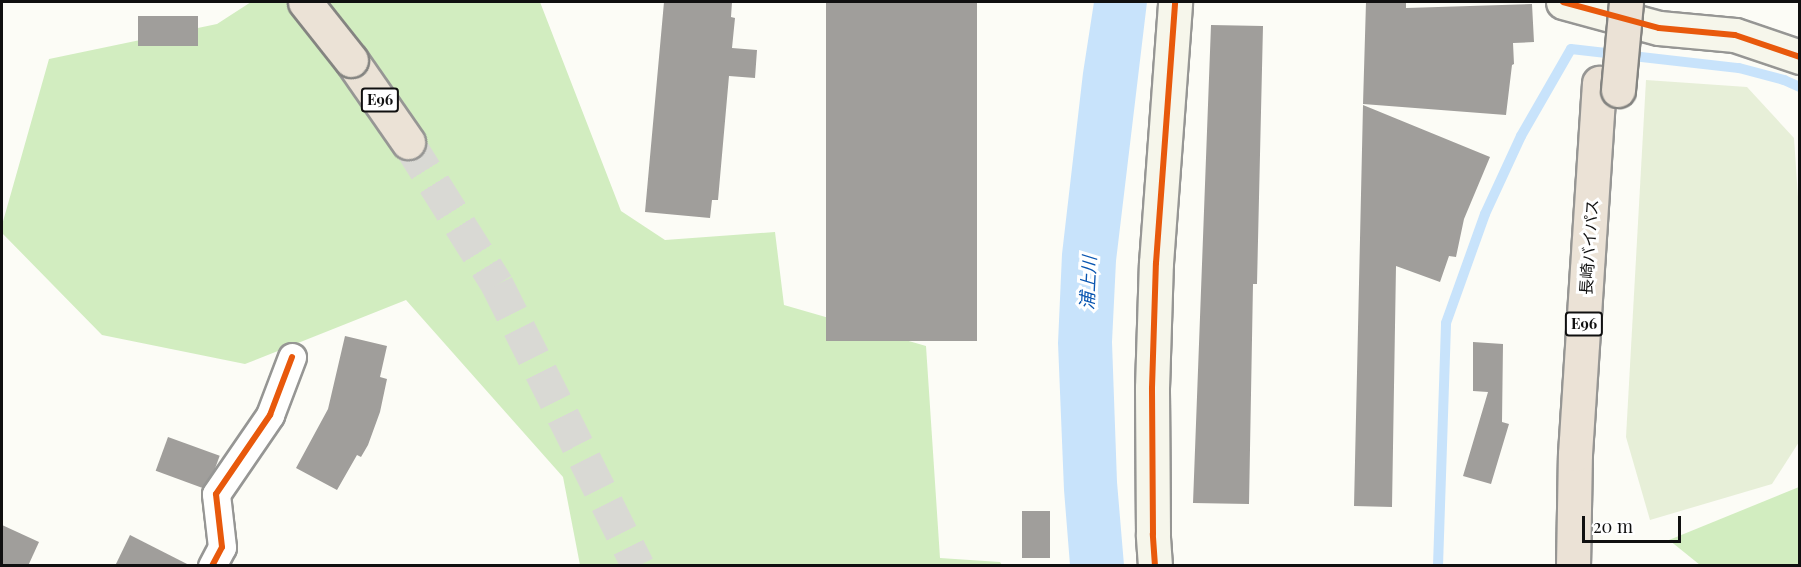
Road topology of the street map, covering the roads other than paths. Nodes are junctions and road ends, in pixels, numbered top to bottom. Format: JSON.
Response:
{"nodes":[{"id":1,"x":305,"y":2,"type":"edge"},
{"id":2,"x":1175,"y":2,"type":"edge"},
{"id":3,"x":1563,"y":2,"type":"edge"},
{"id":4,"x":1605,"y":2,"type":"edge"},
{"id":5,"x":1626,"y":2,"type":"edge"},
{"id":6,"x":1800,"y":57,"type":"edge"},
{"id":7,"x":1609,"y":87,"type":"junction"},
{"id":8,"x":408,"y":142,"type":"tunnel mouth"},
{"id":9,"x":292,"y":357,"type":"dead end"},
{"id":10,"x":212,"y":566,"type":"edge"},
{"id":11,"x":1155,"y":566,"type":"edge"},
{"id":12,"x":1573,"y":566,"type":"edge"},
{"id":13,"x":1596,"y":566,"type":"edge"}],
"edges":[{"from":1,"to":8,"type":"highway","number":"E96","bridge":true},
{"from":2,"to":11,"type":"street"},
{"from":3,"to":6,"type":"street"},
{"from":4,"to":7,"type":"highway","name":"長崎バイパス","number":"E96"},
{"from":5,"to":7,"type":"highway","name":"長崎バイパス","number":"E96","bridge":true},
{"from":7,"to":12,"type":"highway","name":"長崎バイパス","number":"E96"},
{"from":7,"to":13,"type":"highway","name":"長崎バイパス","number":"E96"},
{"from":9,"to":10,"type":"street"}]}
